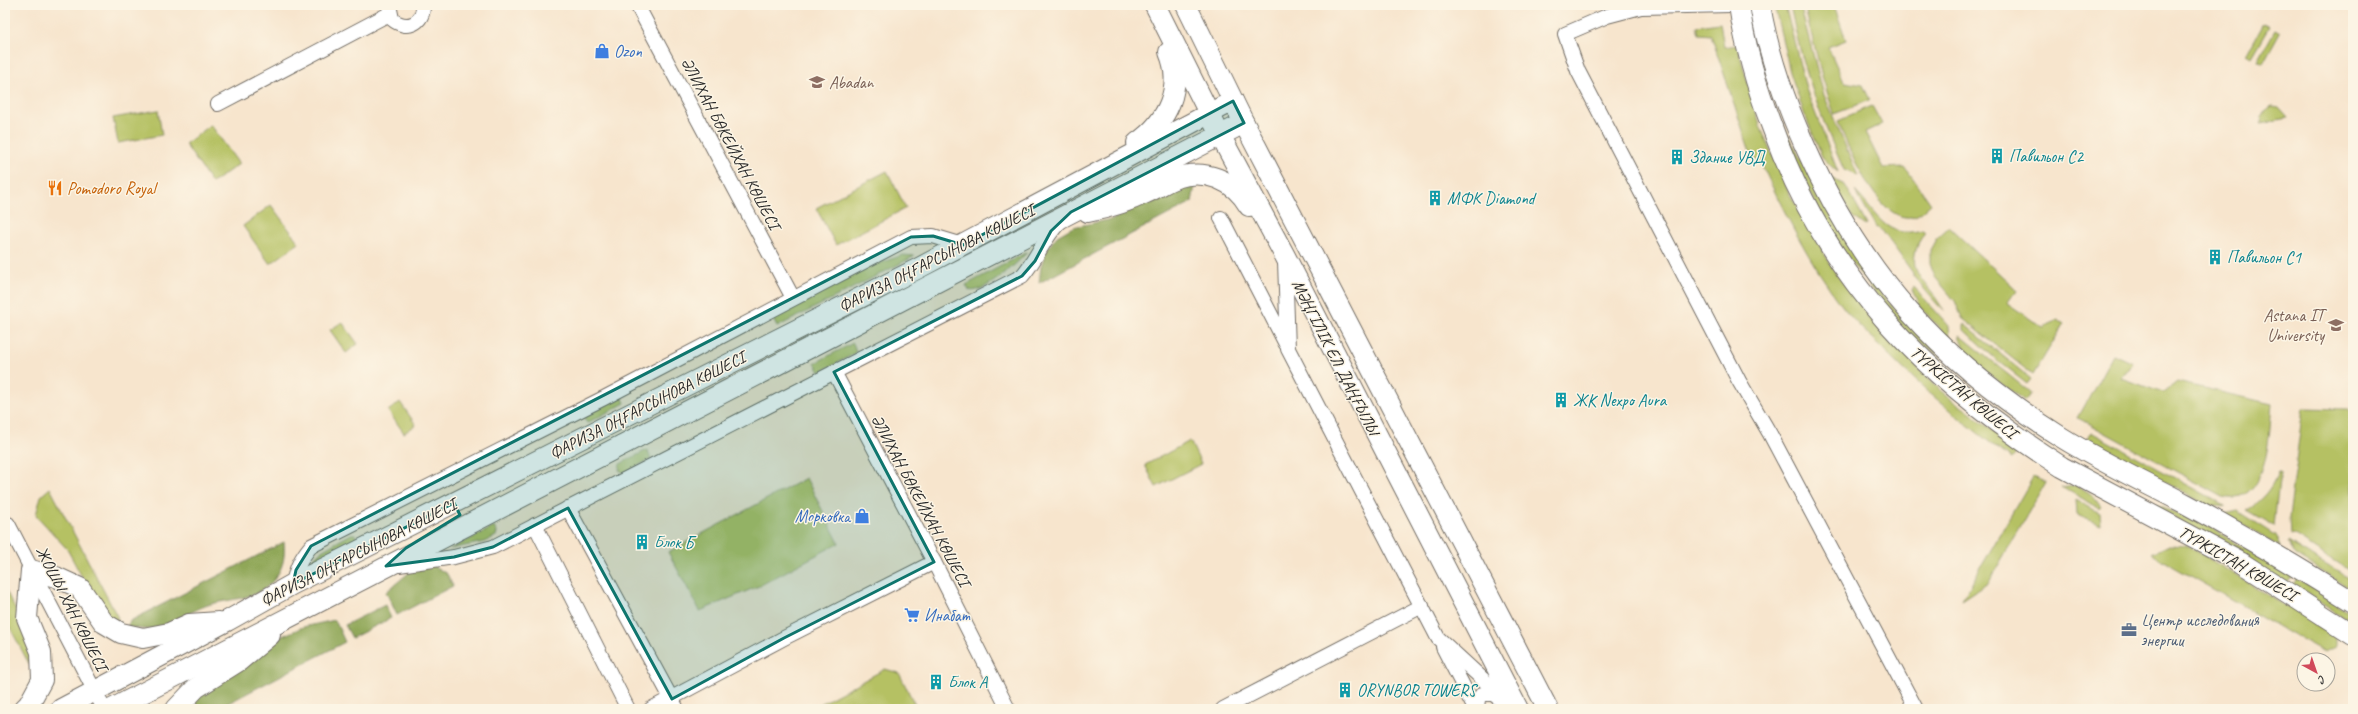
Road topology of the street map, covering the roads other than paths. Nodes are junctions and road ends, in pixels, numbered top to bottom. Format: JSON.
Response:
{"nodes":[{"id":1,"x":423,"y":5,"type":"edge"},
{"id":2,"x":637,"y":5,"type":"edge"},
{"id":3,"x":1153,"y":5,"type":"edge"},
{"id":4,"x":1186,"y":5,"type":"edge"},
{"id":5,"x":1731,"y":5,"type":"edge"},
{"id":6,"x":1739,"y":5,"type":"edge"},
{"id":7,"x":1760,"y":5,"type":"edge"},
{"id":8,"x":389,"y":10,"type":"edge"},
{"id":9,"x":1233,"y":101,"type":"junction"},
{"id":10,"x":218,"y":104,"type":"dead end"},
{"id":11,"x":1209,"y":113,"type":"junction"},
{"id":12,"x":1244,"y":123,"type":"junction"},
{"id":13,"x":1220,"y":135,"type":"junction"},
{"id":14,"x":1115,"y":165,"type":"junction"},
{"id":15,"x":1070,"y":212,"type":"junction"},
{"id":16,"x":1221,"y":218,"type":"dead end"},
{"id":17,"x":963,"y":245,"type":"junction"},
{"id":18,"x":1282,"y":251,"type":"junction"},
{"id":19,"x":862,"y":297,"type":"junction"},
{"id":20,"x":794,"y":298,"type":"junction"},
{"id":21,"x":1288,"y":348,"type":"junction"},
{"id":22,"x":834,"y":372,"type":"junction"},
{"id":23,"x":678,"y":415,"type":"junction"},
{"id":24,"x":591,"y":434,"type":"junction"},
{"id":25,"x":568,"y":508,"type":"junction"},
{"id":26,"x":8,"y":524,"type":"dead end"},
{"id":27,"x":535,"y":525,"type":"junction"},
{"id":28,"x":934,"y":562,"type":"junction"},
{"id":29,"x":386,"y":566,"type":"junction"},
{"id":30,"x":31,"y":570,"type":"junction"},
{"id":31,"x":293,"y":584,"type":"junction"},
{"id":32,"x":2353,"y":602,"type":"edge"},
{"id":33,"x":1422,"y":606,"type":"junction"},
{"id":34,"x":292,"y":615,"type":"junction"},
{"id":35,"x":227,"y":621,"type":"junction"},
{"id":36,"x":2353,"y":635,"type":"edge"},
{"id":37,"x":1438,"y":638,"type":"junction"},
{"id":38,"x":95,"y":691,"type":"junction"},
{"id":39,"x":675,"y":704,"type":"edge"},
{"id":40,"x":24,"y":709,"type":"edge"},
{"id":41,"x":61,"y":709,"type":"edge"},
{"id":42,"x":104,"y":709,"type":"edge"},
{"id":43,"x":112,"y":709,"type":"edge"},
{"id":44,"x":176,"y":709,"type":"edge"},
{"id":45,"x":628,"y":709,"type":"edge"},
{"id":46,"x":652,"y":709,"type":"edge"},
{"id":47,"x":1008,"y":709,"type":"edge"},
{"id":48,"x":1223,"y":709,"type":"edge"},
{"id":49,"x":1476,"y":709,"type":"edge"},
{"id":50,"x":1516,"y":709,"type":"edge"},
{"id":51,"x":1548,"y":709,"type":"edge"},
{"id":52,"x":1916,"y":709,"type":"edge"}],
"edges":[{"from":1,"to":8,"type":"street"},
{"from":2,"to":20,"type":"street","name":"ӘЛИХАН БӨКЕЙХАН КӨШЕСІ"},
{"from":3,"to":11,"type":"street","name":"МӘҢГІЛІК ЕЛ ДАҢҒЫЛЫ"},
{"from":3,"to":14,"type":"street"},
{"from":4,"to":9,"type":"street","name":"МӘҢГІЛІК ЕЛ ДАҢҒЫЛЫ"},
{"from":5,"to":52,"type":"street"},
{"from":6,"to":36,"type":"street","name":"ТҮРКІСТАН КӨШЕСІ"},
{"from":7,"to":32,"type":"street","name":"ТҮРКІСТАН КӨШЕСІ"},
{"from":8,"to":10,"type":"street"},
{"from":9,"to":11,"type":"street","name":"ФАРИЗА ОҢҒАРСЫНОВА КӨШЕСІ"},
{"from":9,"to":12,"type":"street","name":"МӘҢГІЛІК ЕЛ ДАҢҒЫЛЫ"},
{"from":11,"to":13,"type":"street","name":"МӘҢГІЛІК ЕЛ ДАҢҒЫЛЫ"},
{"from":11,"to":14,"type":"street","name":"ФАРИЗА ОҢҒАРСЫНОВА КӨШЕСІ"},
{"from":12,"to":13,"type":"street","name":"ФАРИЗА ОҢҒАРСЫНОВА КӨШЕСІ"},
{"from":12,"to":51,"type":"street","name":"МӘҢГІЛІК ЕЛ ДАҢҒЫЛЫ"},
{"from":13,"to":15,"type":"street","name":"ФАРИЗА ОҢҒАРСЫНОВА КӨШЕСІ"},
{"from":13,"to":18,"type":"street","name":"МӘҢГІЛІК ЕЛ ДАҢҒЫЛЫ"},
{"from":14,"to":17,"type":"street","name":"ФАРИЗА ОҢҒАРСЫНОВА КӨШЕСІ"},
{"from":15,"to":18,"type":"street"},
{"from":15,"to":22,"type":"street"},
{"from":15,"to":23,"type":"street","name":"ФАРИЗА ОҢҒАРСЫНОВА КӨШЕСІ"},
{"from":16,"to":21,"type":"street"},
{"from":17,"to":19,"type":"street","name":"ФАРИЗА ОҢҒАРСЫНОВА КӨШЕСІ"},
{"from":17,"to":20,"type":"street"},
{"from":18,"to":21,"type":"street"},
{"from":18,"to":50,"type":"street","name":"МӘҢГІЛІК ЕЛ ДАҢҒЫЛЫ"},
{"from":19,"to":23,"type":"street"},
{"from":19,"to":24,"type":"street","name":"ФАРИЗА ОҢҒАРСЫНОВА КӨШЕСІ"},
{"from":20,"to":31,"type":"street"},
{"from":21,"to":33,"type":"street"},
{"from":22,"to":25,"type":"street"},
{"from":22,"to":28,"type":"street","name":"ӘЛИХАН БӨКЕЙХАН КӨШЕСІ"},
{"from":23,"to":29,"type":"street","name":"ФАРИЗА ОҢҒАРСЫНОВА КӨШЕСІ"},
{"from":24,"to":29,"type":"street"},
{"from":24,"to":31,"type":"street","name":"ФАРИЗА ОҢҒАРСЫНОВА КӨШЕСІ"},
{"from":25,"to":27,"type":"street"},
{"from":25,"to":39,"type":"street"},
{"from":26,"to":30,"type":"street","name":"ЖОШЫ ХАН КӨШЕСІ"},
{"from":27,"to":29,"type":"street"},
{"from":27,"to":45,"type":"street"},
{"from":28,"to":39,"type":"street"},
{"from":28,"to":47,"type":"street","name":"ӘЛИХАН БӨКЕЙХАН КӨШЕСІ"},
{"from":29,"to":34,"type":"street","name":"ФАРИЗА ОҢҒАРСЫНОВА КӨШЕСІ"},
{"from":30,"to":35,"type":"street"},
{"from":30,"to":38,"type":"street","name":"ЖОШЫ ХАН КӨШЕСІ"},
{"from":30,"to":40,"type":"street"},
{"from":31,"to":35,"type":"street","name":"ФАРИЗА ОҢҒАРСЫНОВА КӨШЕСІ"},
{"from":33,"to":37,"type":"street"},
{"from":33,"to":48,"type":"street"},
{"from":34,"to":43,"type":"street","name":"ФАРИЗА ОҢҒАРСЫНОВА КӨШЕСІ"},
{"from":34,"to":44,"type":"street"},
{"from":35,"to":38,"type":"street","name":"ФАРИЗА ОҢҒАРСЫНОВА КӨШЕСІ"},
{"from":37,"to":49,"type":"street"},
{"from":37,"to":50,"type":"street"},
{"from":38,"to":41,"type":"street","name":"ФАРИЗА ОҢҒАРСЫНОВА КӨШЕСІ"},
{"from":38,"to":42,"type":"street","name":"ЖОШЫ ХАН КӨШЕСІ"},
{"from":39,"to":46,"type":"street"},
{"from":49,"to":50,"type":"street"}]}
